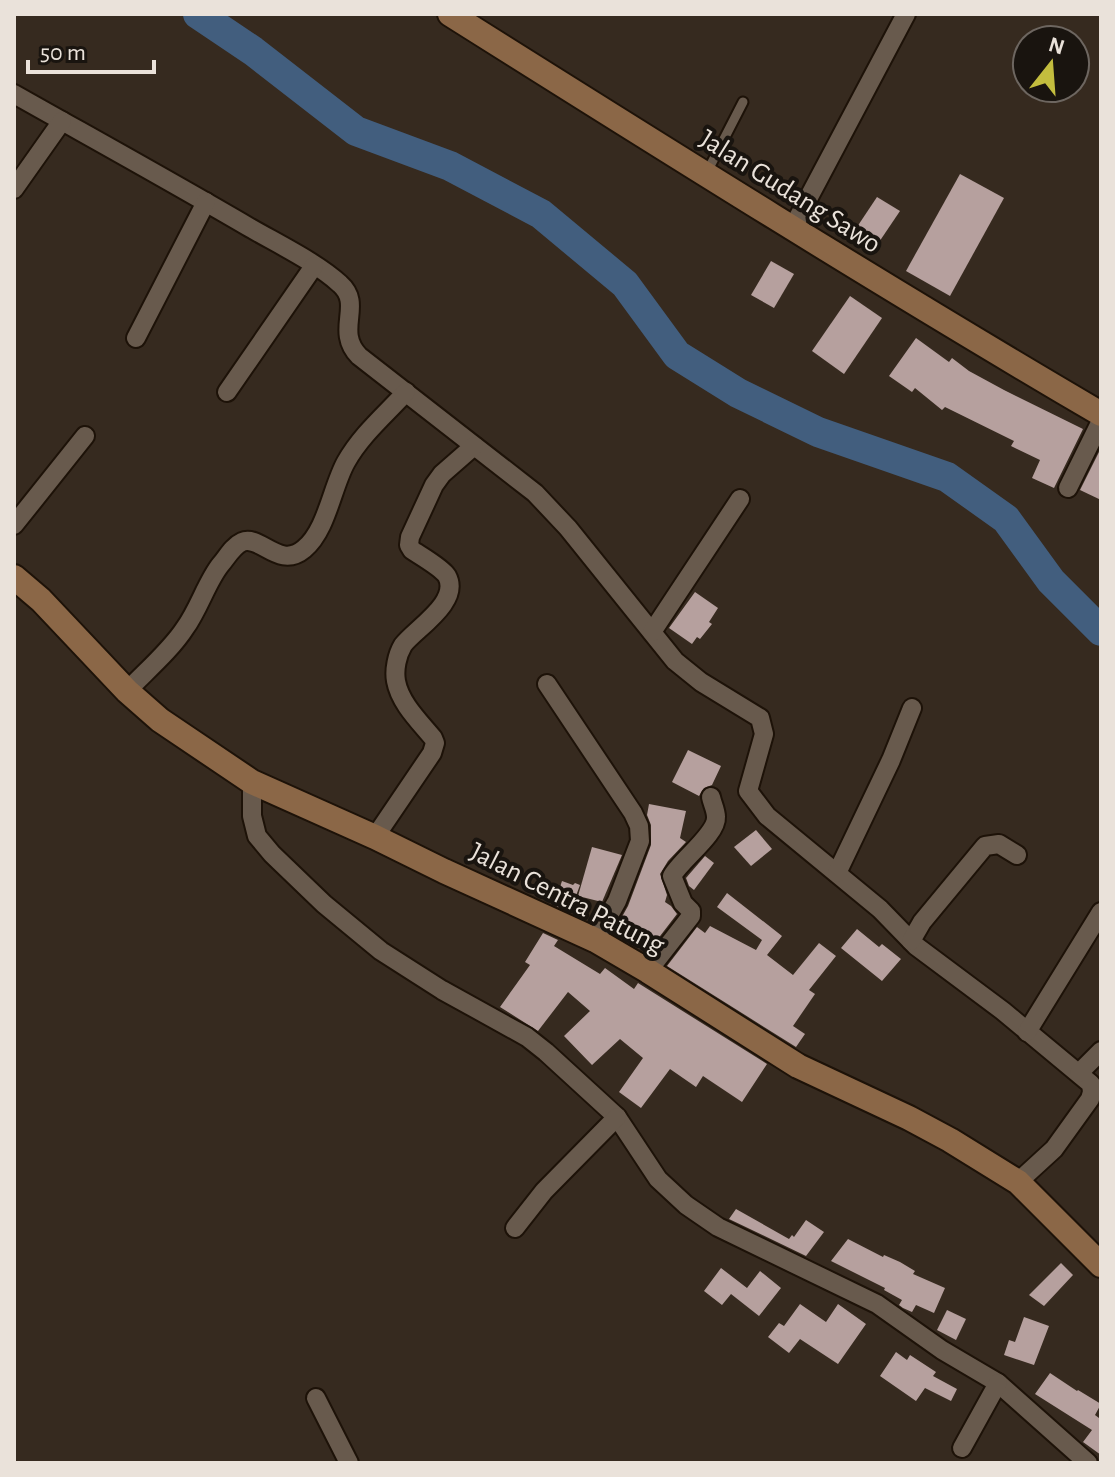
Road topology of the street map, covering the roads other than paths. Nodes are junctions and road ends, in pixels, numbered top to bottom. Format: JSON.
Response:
{"nodes":[{"id":1,"x":450,"y":14,"type":"edge"},
{"id":2,"x":906,"y":14,"type":"edge"},
{"id":3,"x":14,"y":94,"type":"edge"},
{"id":4,"x":743,"y":102,"type":"dead end"},
{"id":5,"x":62,"y":121,"type":"junction"},
{"id":6,"x":705,"y":175,"type":"junction"},
{"id":7,"x":14,"y":189,"type":"edge"},
{"id":8,"x":206,"y":202,"type":"junction"},
{"id":9,"x":792,"y":229,"type":"junction"},
{"id":10,"x":314,"y":266,"type":"junction"},
{"id":11,"x":136,"y":338,"type":"dead end"},
{"id":12,"x":227,"y":392,"type":"dead end"},
{"id":13,"x":406,"y":392,"type":"junction"},
{"id":14,"x":1101,"y":414,"type":"edge"},
{"id":15,"x":1101,"y":421,"type":"edge"},
{"id":16,"x":85,"y":436,"type":"dead end"},
{"id":17,"x":474,"y":446,"type":"junction"},
{"id":18,"x":1068,"y":488,"type":"dead end"},
{"id":19,"x":740,"y":499,"type":"dead end"},
{"id":20,"x":14,"y":525,"type":"edge"},
{"id":21,"x":14,"y":577,"type":"edge"},
{"id":22,"x":652,"y":632,"type":"junction"},
{"id":23,"x":547,"y":684,"type":"dead end"},
{"id":24,"x":127,"y":691,"type":"junction"},
{"id":25,"x":912,"y":708,"type":"dead end"},
{"id":26,"x":252,"y":782,"type":"junction"},
{"id":27,"x":711,"y":797,"type":"dead end"},
{"id":28,"x":375,"y":837,"type":"junction"},
{"id":29,"x":1017,"y":855,"type":"dead end"},
{"id":30,"x":837,"y":873,"type":"junction"},
{"id":31,"x":1101,"y":912,"type":"edge"},
{"id":32,"x":595,"y":940,"type":"junction"},
{"id":33,"x":911,"y":941,"type":"junction"},
{"id":34,"x":648,"y":971,"type":"junction"},
{"id":35,"x":1027,"y":1032,"type":"junction"},
{"id":36,"x":1101,"y":1051,"type":"edge"},
{"id":37,"x":1079,"y":1073,"type":"junction"},
{"id":38,"x":617,"y":1117,"type":"junction"},
{"id":39,"x":1018,"y":1182,"type":"junction"},
{"id":40,"x":515,"y":1228,"type":"dead end"},
{"id":41,"x":1100,"y":1261,"type":"edge"},
{"id":42,"x":998,"y":1383,"type":"junction"},
{"id":43,"x":316,"y":1398,"type":"dead end"},
{"id":44,"x":962,"y":1448,"type":"dead end"},
{"id":45,"x":349,"y":1463,"type":"edge"},
{"id":46,"x":1088,"y":1463,"type":"edge"}],
"edges":[{"from":1,"to":6,"type":"street","name":"Jalan Gudang Sawo"},
{"from":2,"to":9,"type":"street"},
{"from":3,"to":5,"type":"street"},
{"from":4,"to":6,"type":"lane"},
{"from":5,"to":7,"type":"street"},
{"from":5,"to":8,"type":"street"},
{"from":6,"to":9,"type":"street","name":"Jalan Gudang Sawo"},
{"from":8,"to":10,"type":"street"},
{"from":8,"to":11,"type":"street"},
{"from":9,"to":14,"type":"street","name":"Jalan Gudang Sawo"},
{"from":10,"to":12,"type":"street"},
{"from":10,"to":13,"type":"street"},
{"from":13,"to":17,"type":"street"},
{"from":13,"to":24,"type":"street"},
{"from":15,"to":18,"type":"street"},
{"from":16,"to":20,"type":"street"},
{"from":17,"to":22,"type":"street"},
{"from":17,"to":28,"type":"street"},
{"from":19,"to":22,"type":"street"},
{"from":21,"to":24,"type":"street","name":"Jalan Centra Patung"},
{"from":22,"to":30,"type":"street"},
{"from":23,"to":32,"type":"street"},
{"from":24,"to":26,"type":"street","name":"Jalan Centra Patung"},
{"from":25,"to":30,"type":"street"},
{"from":26,"to":28,"type":"street","name":"Jalan Centra Patung"},
{"from":26,"to":38,"type":"street"},
{"from":27,"to":34,"type":"street"},
{"from":28,"to":32,"type":"street","name":"Jalan Centra Patung"},
{"from":29,"to":33,"type":"street"},
{"from":30,"to":33,"type":"street"},
{"from":31,"to":35,"type":"street"},
{"from":32,"to":34,"type":"street","name":"Jalan Centra Patung"},
{"from":33,"to":35,"type":"street"},
{"from":34,"to":39,"type":"street","name":"Jalan Centra Patung"},
{"from":35,"to":37,"type":"street"},
{"from":36,"to":37,"type":"street"},
{"from":37,"to":39,"type":"street"},
{"from":38,"to":40,"type":"street"},
{"from":38,"to":42,"type":"street"},
{"from":39,"to":41,"type":"street","name":"Jalan Centra Patung"},
{"from":42,"to":44,"type":"street"},
{"from":42,"to":46,"type":"street"},
{"from":43,"to":45,"type":"street"}]}
